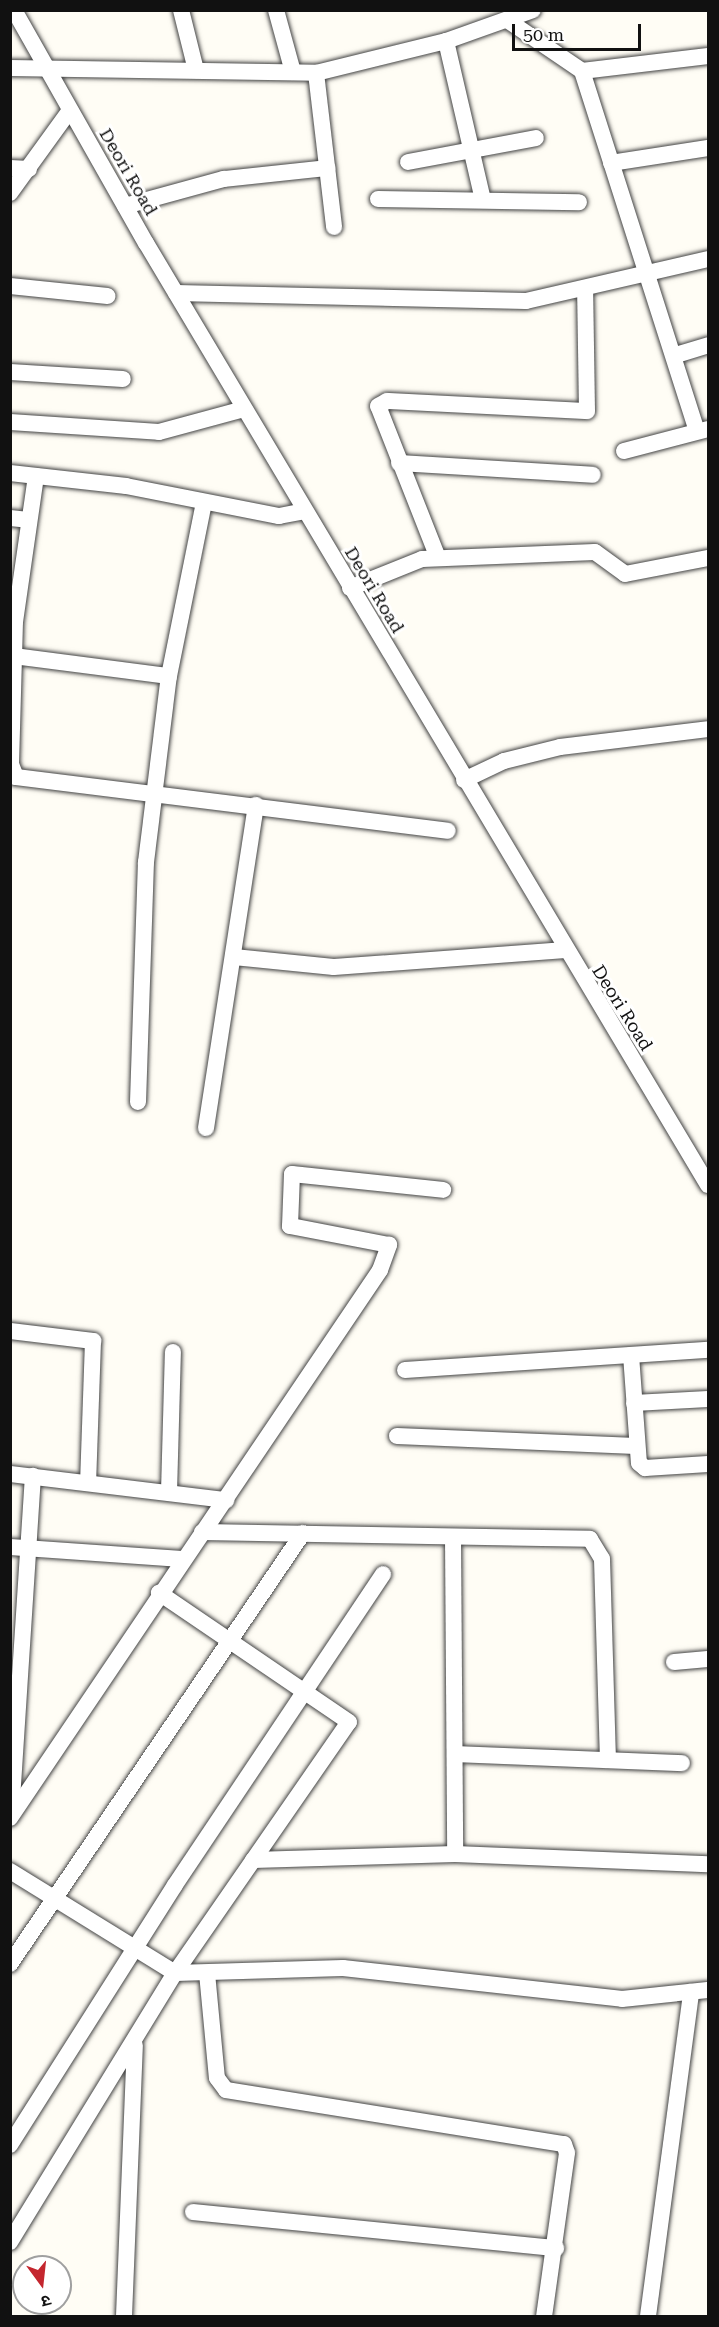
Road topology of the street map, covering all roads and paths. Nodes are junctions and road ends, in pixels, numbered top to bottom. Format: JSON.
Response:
{"nodes":[{"id":1,"x":14,"y":10,"type":"edge"},
{"id":2,"x":181,"y":10,"type":"edge"},
{"id":3,"x":276,"y":10,"type":"edge"},
{"id":4,"x":533,"y":10,"type":"edge"},
{"id":5,"x":510,"y":22,"type":"junction"},
{"id":6,"x":446,"y":41,"type":"junction"},
{"id":7,"x":708,"y":56,"type":"edge"},
{"id":8,"x":10,"y":68,"type":"edge"},
{"id":9,"x":48,"y":69,"type":"junction"},
{"id":10,"x":196,"y":70,"type":"junction"},
{"id":11,"x":582,"y":71,"type":"junction"},
{"id":12,"x":293,"y":72,"type":"junction"},
{"id":13,"x":316,"y":73,"type":"junction"},
{"id":14,"x":70,"y":110,"type":"junction"},
{"id":15,"x":536,"y":138,"type":"dead end"},
{"id":16,"x":708,"y":148,"type":"edge"},
{"id":17,"x":471,"y":150,"type":"junction"},
{"id":18,"x":408,"y":162,"type":"dead end"},
{"id":19,"x":611,"y":164,"type":"junction"},
{"id":20,"x":10,"y":168,"type":"edge"},
{"id":21,"x":327,"y":168,"type":"junction"},
{"id":22,"x":28,"y":169,"type":"junction"},
{"id":23,"x":10,"y":193,"type":"edge"},
{"id":24,"x":378,"y":199,"type":"dead end"},
{"id":25,"x":483,"y":200,"type":"junction"},
{"id":26,"x":579,"y":202,"type":"dead end"},
{"id":27,"x":125,"y":206,"type":"junction"},
{"id":28,"x":334,"y":227,"type":"dead end"},
{"id":29,"x":708,"y":258,"type":"edge"},
{"id":30,"x":650,"y":274,"type":"junction"},
{"id":31,"x":10,"y":286,"type":"edge"},
{"id":32,"x":585,"y":288,"type":"junction"},
{"id":33,"x":176,"y":294,"type":"junction"},
{"id":34,"x":107,"y":296,"type":"dead end"},
{"id":35,"x":708,"y":345,"type":"edge"},
{"id":36,"x":676,"y":355,"type":"junction"},
{"id":37,"x":10,"y":372,"type":"edge"},
{"id":38,"x":123,"y":379,"type":"dead end"},
{"id":39,"x":244,"y":409,"type":"junction"},
{"id":40,"x":10,"y":422,"type":"edge"},
{"id":41,"x":703,"y":430,"type":"edge"},
{"id":42,"x":624,"y":451,"type":"dead end"},
{"id":43,"x":399,"y":463,"type":"junction"},
{"id":44,"x":10,"y":472,"type":"edge"},
{"id":45,"x":593,"y":475,"type":"dead end"},
{"id":46,"x":36,"y":476,"type":"junction"},
{"id":47,"x":204,"y":503,"type":"junction"},
{"id":48,"x":304,"y":511,"type":"junction"},
{"id":49,"x":10,"y":518,"type":"edge"},
{"id":50,"x":28,"y":520,"type":"junction"},
{"id":51,"x":438,"y":558,"type":"junction"},
{"id":52,"x":708,"y":558,"type":"edge"},
{"id":53,"x":15,"y":582,"type":"edge"},
{"id":54,"x":350,"y":588,"type":"junction"},
{"id":55,"x":13,"y":620,"type":"edge"},
{"id":56,"x":14,"y":656,"type":"junction"},
{"id":57,"x":169,"y":676,"type":"junction"},
{"id":58,"x":708,"y":729,"type":"edge"},
{"id":59,"x":464,"y":780,"type":"junction"},
{"id":60,"x":155,"y":791,"type":"junction"},
{"id":61,"x":256,"y":805,"type":"junction"},
{"id":62,"x":448,"y":831,"type":"dead end"},
{"id":63,"x":565,"y":950,"type":"junction"},
{"id":64,"x":234,"y":957,"type":"junction"},
{"id":65,"x":138,"y":1102,"type":"dead end"},
{"id":66,"x":206,"y":1128,"type":"dead end"},
{"id":67,"x":708,"y":1185,"type":"edge"},
{"id":68,"x":443,"y":1190,"type":"dead end"},
{"id":69,"x":10,"y":1331,"type":"edge"},
{"id":70,"x":708,"y":1350,"type":"edge"},
{"id":71,"x":173,"y":1352,"type":"dead end"},
{"id":72,"x":631,"y":1355,"type":"junction"},
{"id":73,"x":405,"y":1370,"type":"dead end"},
{"id":74,"x":708,"y":1400,"type":"edge"},
{"id":75,"x":634,"y":1403,"type":"junction"},
{"id":76,"x":397,"y":1436,"type":"dead end"},
{"id":77,"x":636,"y":1446,"type":"junction"},
{"id":78,"x":708,"y":1464,"type":"edge"},
{"id":79,"x":10,"y":1474,"type":"edge"},
{"id":80,"x":33,"y":1476,"type":"junction"},
{"id":81,"x":88,"y":1482,"type":"junction"},
{"id":82,"x":169,"y":1492,"type":"junction"},
{"id":83,"x":226,"y":1500,"type":"junction"},
{"id":84,"x":202,"y":1532,"type":"junction"},
{"id":85,"x":303,"y":1533,"type":"junction"},
{"id":86,"x":453,"y":1537,"type":"junction"},
{"id":87,"x":10,"y":1547,"type":"edge"},
{"id":88,"x":31,"y":1548,"type":"junction"},
{"id":89,"x":182,"y":1559,"type":"junction"},
{"id":90,"x":383,"y":1574,"type":"dead end"},
{"id":91,"x":159,"y":1593,"type":"junction"},
{"id":92,"x":231,"y":1642,"type":"junction"},
{"id":93,"x":708,"y":1659,"type":"edge"},
{"id":94,"x":674,"y":1662,"type":"dead end"},
{"id":95,"x":17,"y":1690,"type":"edge"},
{"id":96,"x":308,"y":1690,"type":"junction"},
{"id":97,"x":456,"y":1754,"type":"junction"},
{"id":98,"x":608,"y":1760,"type":"junction"},
{"id":99,"x":682,"y":1763,"type":"dead end"},
{"id":100,"x":14,"y":1801,"type":"edge"},
{"id":101,"x":10,"y":1818,"type":"edge"},
{"id":102,"x":455,"y":1854,"type":"junction"},
{"id":103,"x":253,"y":1860,"type":"junction"},
{"id":104,"x":708,"y":1864,"type":"edge"},
{"id":105,"x":10,"y":1870,"type":"edge"},
{"id":106,"x":57,"y":1899,"type":"junction"},
{"id":107,"x":134,"y":1951,"type":"junction"},
{"id":108,"x":10,"y":1964,"type":"edge"},
{"id":109,"x":175,"y":1973,"type":"junction"},
{"id":110,"x":207,"y":1973,"type":"junction"},
{"id":111,"x":708,"y":1990,"type":"edge"},
{"id":112,"x":691,"y":1992,"type":"junction"},
{"id":113,"x":135,"y":2043,"type":"junction"},
{"id":114,"x":10,"y":2145,"type":"edge"},
{"id":115,"x":193,"y":2212,"type":"dead end"},
{"id":116,"x":10,"y":2242,"type":"edge"},
{"id":117,"x":556,"y":2248,"type":"junction"},
{"id":118,"x":124,"y":2316,"type":"edge"},
{"id":119,"x":544,"y":2316,"type":"edge"},
{"id":120,"x":648,"y":2316,"type":"edge"}],
"edges":[{"from":1,"to":9,"type":"street","name":"Deori Road"},
{"from":2,"to":10,"type":"street"},
{"from":3,"to":12,"type":"street"},
{"from":4,"to":5,"type":"street"},
{"from":5,"to":6,"type":"street"},
{"from":5,"to":11,"type":"street"},
{"from":6,"to":13,"type":"street"},
{"from":6,"to":17,"type":"street"},
{"from":7,"to":11,"type":"street"},
{"from":8,"to":9,"type":"street"},
{"from":9,"to":10,"type":"street"},
{"from":9,"to":14,"type":"street","name":"Deori Road"},
{"from":10,"to":12,"type":"street"},
{"from":11,"to":19,"type":"street"},
{"from":12,"to":13,"type":"street"},
{"from":13,"to":21,"type":"street"},
{"from":14,"to":22,"type":"street"},
{"from":14,"to":27,"type":"street","name":"Deori Road"},
{"from":15,"to":17,"type":"street"},
{"from":16,"to":19,"type":"street"},
{"from":17,"to":18,"type":"street"},
{"from":17,"to":25,"type":"street"},
{"from":19,"to":30,"type":"street"},
{"from":20,"to":22,"type":"street"},
{"from":21,"to":27,"type":"street"},
{"from":21,"to":28,"type":"street"},
{"from":22,"to":23,"type":"street"},
{"from":24,"to":25,"type":"street"},
{"from":25,"to":26,"type":"street"},
{"from":27,"to":33,"type":"street","name":"Deori Road"},
{"from":29,"to":30,"type":"street"},
{"from":30,"to":32,"type":"street"},
{"from":30,"to":36,"type":"street"},
{"from":31,"to":34,"type":"street"},
{"from":32,"to":33,"type":"street"},
{"from":32,"to":43,"type":"street"},
{"from":33,"to":39,"type":"street","name":"Deori Road"},
{"from":35,"to":36,"type":"street"},
{"from":36,"to":41,"type":"street"},
{"from":37,"to":38,"type":"street"},
{"from":39,"to":40,"type":"street"},
{"from":39,"to":48,"type":"street","name":"Deori Road"},
{"from":41,"to":42,"type":"street"},
{"from":43,"to":45,"type":"street"},
{"from":43,"to":51,"type":"street"},
{"from":44,"to":46,"type":"street"},
{"from":46,"to":47,"type":"street"},
{"from":46,"to":50,"type":"street"},
{"from":47,"to":48,"type":"street"},
{"from":47,"to":57,"type":"street"},
{"from":48,"to":54,"type":"street","name":"Deori Road"},
{"from":49,"to":50,"type":"street"},
{"from":50,"to":53,"type":"street"},
{"from":51,"to":52,"type":"street"},
{"from":51,"to":54,"type":"street"},
{"from":53,"to":55,"type":"street"},
{"from":54,"to":59,"type":"street","name":"Deori Road"},
{"from":55,"to":56,"type":"street"},
{"from":56,"to":57,"type":"street"},
{"from":56,"to":60,"type":"street"},
{"from":57,"to":60,"type":"street"},
{"from":58,"to":59,"type":"street"},
{"from":59,"to":63,"type":"street","name":"Deori Road"},
{"from":60,"to":61,"type":"street"},
{"from":60,"to":65,"type":"street"},
{"from":61,"to":62,"type":"street"},
{"from":61,"to":64,"type":"street"},
{"from":63,"to":64,"type":"street"},
{"from":63,"to":67,"type":"street","name":"Deori Road"},
{"from":64,"to":66,"type":"street"},
{"from":68,"to":83,"type":"street"},
{"from":69,"to":81,"type":"street"},
{"from":70,"to":72,"type":"street"},
{"from":71,"to":82,"type":"street"},
{"from":72,"to":73,"type":"street"},
{"from":72,"to":75,"type":"street"},
{"from":74,"to":75,"type":"street"},
{"from":75,"to":77,"type":"street"},
{"from":76,"to":77,"type":"street"},
{"from":77,"to":78,"type":"street"},
{"from":79,"to":80,"type":"street"},
{"from":80,"to":81,"type":"street"},
{"from":80,"to":88,"type":"street"},
{"from":81,"to":82,"type":"street"},
{"from":82,"to":83,"type":"street"},
{"from":83,"to":84,"type":"street"},
{"from":84,"to":85,"type":"street"},
{"from":84,"to":89,"type":"street"},
{"from":85,"to":86,"type":"street"},
{"from":85,"to":92,"type":"street"},
{"from":86,"to":97,"type":"street"},
{"from":86,"to":98,"type":"street"},
{"from":87,"to":88,"type":"street"},
{"from":88,"to":89,"type":"street"},
{"from":88,"to":95,"type":"street"},
{"from":89,"to":91,"type":"street"},
{"from":90,"to":96,"type":"street"},
{"from":91,"to":92,"type":"street"},
{"from":91,"to":100,"type":"street"},
{"from":92,"to":96,"type":"street"},
{"from":92,"to":106,"type":"street"},
{"from":93,"to":94,"type":"street"},
{"from":95,"to":100,"type":"street"},
{"from":96,"to":103,"type":"street"},
{"from":96,"to":107,"type":"street"},
{"from":97,"to":98,"type":"street"},
{"from":97,"to":102,"type":"street"},
{"from":98,"to":99,"type":"street"},
{"from":100,"to":101,"type":"street"},
{"from":102,"to":103,"type":"street"},
{"from":102,"to":104,"type":"street"},
{"from":103,"to":109,"type":"street"},
{"from":105,"to":106,"type":"street"},
{"from":106,"to":107,"type":"street"},
{"from":106,"to":108,"type":"street"},
{"from":107,"to":109,"type":"street"},
{"from":107,"to":114,"type":"street"},
{"from":109,"to":110,"type":"street"},
{"from":109,"to":113,"type":"street"},
{"from":110,"to":112,"type":"street"},
{"from":110,"to":117,"type":"street"},
{"from":111,"to":112,"type":"street"},
{"from":112,"to":120,"type":"street"},
{"from":113,"to":116,"type":"street"},
{"from":113,"to":118,"type":"street"},
{"from":115,"to":117,"type":"street"},
{"from":117,"to":119,"type":"street"}]}
